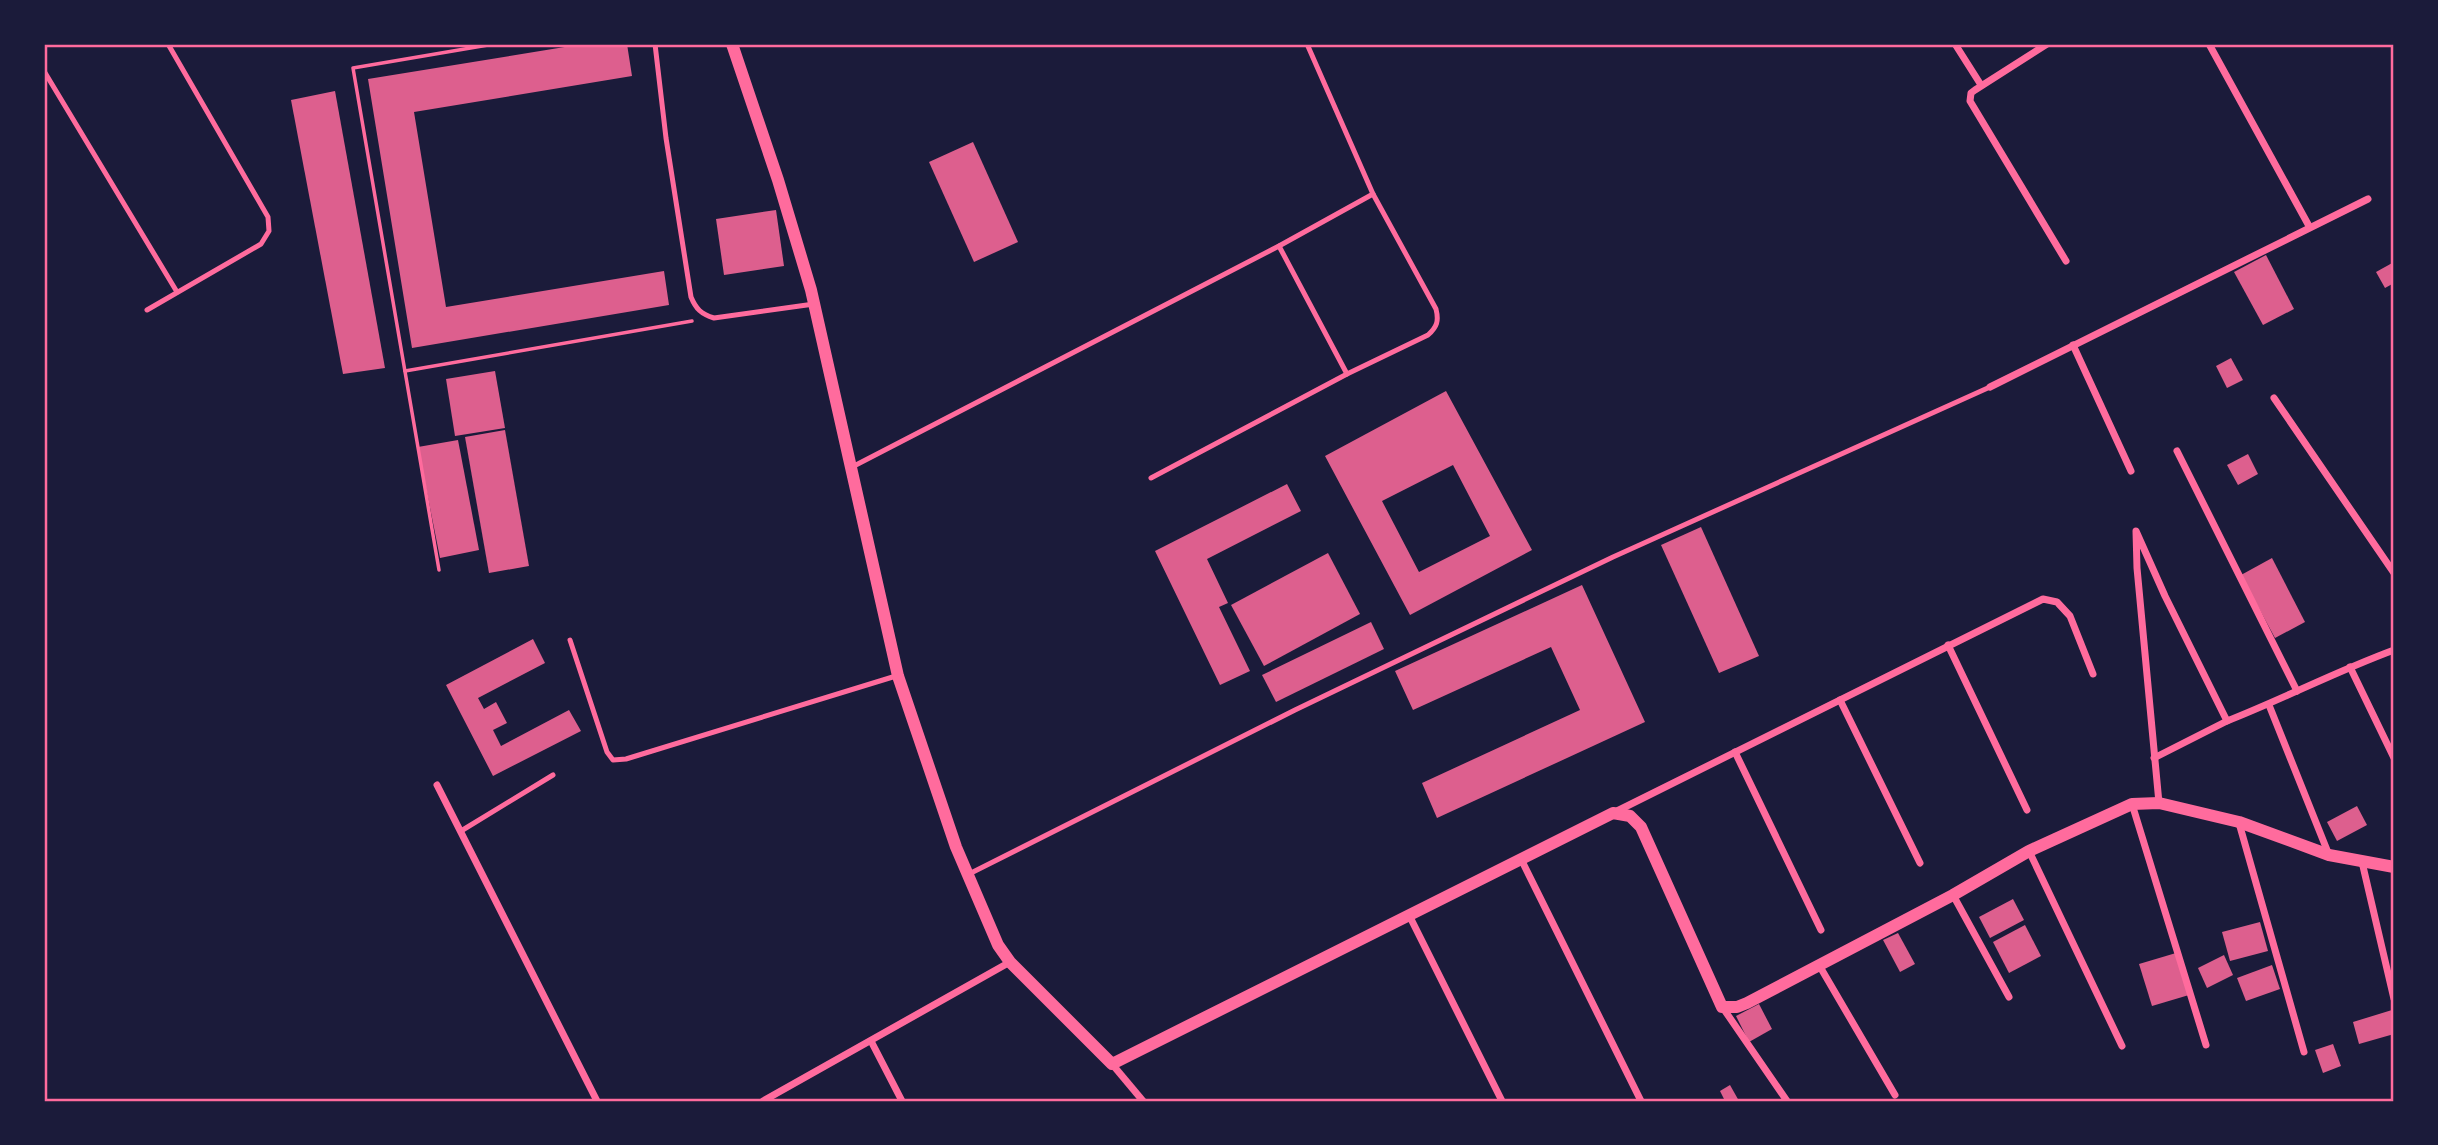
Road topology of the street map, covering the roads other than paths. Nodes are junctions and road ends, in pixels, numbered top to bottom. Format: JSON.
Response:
{"nodes":[{"id":1,"x":168,"y":44,"type":"edge"},
{"id":2,"x":655,"y":44,"type":"edge"},
{"id":3,"x":733,"y":44,"type":"edge"},
{"id":4,"x":1307,"y":44,"type":"edge"},
{"id":5,"x":1955,"y":44,"type":"edge"},
{"id":6,"x":2047,"y":44,"type":"edge"},
{"id":7,"x":2209,"y":44,"type":"edge"},
{"id":8,"x":44,"y":71,"type":"edge"},
{"id":9,"x":1981,"y":85,"type":"junction"},
{"id":10,"x":1373,"y":194,"type":"junction"},
{"id":11,"x":2368,"y":199,"type":"dead end"},
{"id":12,"x":2309,"y":226,"type":"junction"},
{"id":13,"x":1279,"y":246,"type":"junction"},
{"id":14,"x":2066,"y":261,"type":"dead end"},
{"id":15,"x":177,"y":292,"type":"junction"},
{"id":16,"x":814,"y":304,"type":"junction"},
{"id":17,"x":147,"y":310,"type":"dead end"},
{"id":18,"x":2073,"y":345,"type":"junction"},
{"id":19,"x":1347,"y":374,"type":"junction"},
{"id":20,"x":1990,"y":387,"type":"joint"},
{"id":21,"x":2274,"y":398,"type":"dead end"},
{"id":22,"x":2177,"y":451,"type":"dead end"},
{"id":23,"x":852,"y":467,"type":"junction"},
{"id":24,"x":2131,"y":471,"type":"dead end"},
{"id":25,"x":1151,"y":478,"type":"dead end"},
{"id":26,"x":2394,"y":573,"type":"edge"},
{"id":27,"x":570,"y":640,"type":"dead end"},
{"id":28,"x":1948,"y":645,"type":"junction"},
{"id":29,"x":2394,"y":650,"type":"edge"},
{"id":30,"x":2350,"y":667,"type":"junction"},
{"id":31,"x":2093,"y":674,"type":"dead end"},
{"id":32,"x":898,"y":676,"type":"junction"},
{"id":33,"x":2297,"y":691,"type":"junction"},
{"id":34,"x":1840,"y":699,"type":"junction"},
{"id":35,"x":2269,"y":705,"type":"junction"},
{"id":36,"x":2227,"y":721,"type":"junction"},
{"id":37,"x":1735,"y":752,"type":"junction"},
{"id":38,"x":2154,"y":758,"type":"junction"},
{"id":39,"x":2394,"y":758,"type":"edge"},
{"id":40,"x":554,"y":775,"type":"dead end"},
{"id":41,"x":437,"y":785,"type":"dead end"},
{"id":42,"x":2159,"y":803,"type":"junction"},
{"id":43,"x":2132,"y":804,"type":"junction"},
{"id":44,"x":2027,"y":810,"type":"dead end"},
{"id":45,"x":1613,"y":813,"type":"junction"},
{"id":46,"x":2239,"y":822,"type":"junction"},
{"id":47,"x":461,"y":831,"type":"junction"},
{"id":48,"x":2029,"y":851,"type":"junction"},
{"id":49,"x":2329,"y":855,"type":"junction"},
{"id":50,"x":1521,"y":859,"type":"junction"},
{"id":51,"x":2362,"y":862,"type":"junction"},
{"id":52,"x":1920,"y":863,"type":"dead end"},
{"id":53,"x":2394,"y":867,"type":"edge"},
{"id":54,"x":968,"y":875,"type":"junction"},
{"id":55,"x":1953,"y":895,"type":"junction"},
{"id":56,"x":1409,"y":915,"type":"junction"},
{"id":57,"x":1821,"y":930,"type":"dead end"},
{"id":58,"x":1010,"y":962,"type":"junction"},
{"id":59,"x":1819,"y":965,"type":"junction"},
{"id":60,"x":2009,"y":997,"type":"dead end"},
{"id":61,"x":2394,"y":999,"type":"edge"},
{"id":62,"x":1722,"y":1007,"type":"junction"},
{"id":63,"x":871,"y":1041,"type":"junction"},
{"id":64,"x":2206,"y":1045,"type":"dead end"},
{"id":65,"x":2122,"y":1046,"type":"dead end"},
{"id":66,"x":2304,"y":1052,"type":"dead end"},
{"id":67,"x":1112,"y":1064,"type":"junction"},
{"id":68,"x":1895,"y":1095,"type":"dead end"},
{"id":69,"x":597,"y":1101,"type":"edge"},
{"id":70,"x":764,"y":1101,"type":"edge"},
{"id":71,"x":902,"y":1101,"type":"edge"},
{"id":72,"x":1143,"y":1101,"type":"edge"},
{"id":73,"x":1502,"y":1101,"type":"edge"},
{"id":74,"x":1641,"y":1101,"type":"edge"},
{"id":75,"x":1787,"y":1101,"type":"edge"}],
"edges":[{"from":1,"to":15,"type":"lane"},
{"from":2,"to":16,"type":"lane"},
{"from":3,"to":16,"type":"street"},
{"from":4,"to":10,"type":"lane"},
{"from":5,"to":9,"type":"street"},
{"from":6,"to":9,"type":"street"},
{"from":7,"to":12,"type":"street"},
{"from":8,"to":15,"type":"lane"},
{"from":9,"to":14,"type":"street"},
{"from":10,"to":13,"type":"lane"},
{"from":10,"to":19,"type":"lane"},
{"from":11,"to":12,"type":"street"},
{"from":12,"to":18,"type":"street"},
{"from":13,"to":19,"type":"lane"},
{"from":13,"to":23,"type":"lane"},
{"from":15,"to":17,"type":"lane"},
{"from":16,"to":23,"type":"street"},
{"from":18,"to":20,"type":"street"},
{"from":18,"to":24,"type":"street"},
{"from":19,"to":25,"type":"lane"},
{"from":20,"to":54,"type":"lane"},
{"from":21,"to":26,"type":"street"},
{"from":22,"to":33,"type":"street"},
{"from":23,"to":32,"type":"street"},
{"from":27,"to":32,"type":"lane"},
{"from":28,"to":31,"type":"street"},
{"from":28,"to":34,"type":"street"},
{"from":28,"to":44,"type":"street"},
{"from":29,"to":30,"type":"street"},
{"from":30,"to":33,"type":"street"},
{"from":30,"to":39,"type":"street"},
{"from":32,"to":54,"type":"street"},
{"from":33,"to":35,"type":"street"},
{"from":34,"to":37,"type":"street"},
{"from":34,"to":52,"type":"street"},
{"from":35,"to":36,"type":"street"},
{"from":35,"to":49,"type":"street"},
{"from":36,"to":38,"type":"street"},
{"from":36,"to":38,"type":"street"},
{"from":37,"to":45,"type":"street"},
{"from":37,"to":57,"type":"street"},
{"from":38,"to":42,"type":"street"},
{"from":40,"to":47,"type":"lane"},
{"from":41,"to":47,"type":"street"},
{"from":42,"to":43,"type":"street"},
{"from":42,"to":46,"type":"street"},
{"from":43,"to":48,"type":"street"},
{"from":43,"to":64,"type":"street"},
{"from":45,"to":50,"type":"street"},
{"from":45,"to":62,"type":"street"},
{"from":46,"to":49,"type":"street"},
{"from":46,"to":66,"type":"street"},
{"from":47,"to":69,"type":"street"},
{"from":48,"to":55,"type":"street"},
{"from":48,"to":65,"type":"street"},
{"from":49,"to":51,"type":"street"},
{"from":50,"to":56,"type":"street"},
{"from":50,"to":74,"type":"street"},
{"from":51,"to":53,"type":"street"},
{"from":51,"to":61,"type":"street"},
{"from":54,"to":58,"type":"street"},
{"from":55,"to":59,"type":"street"},
{"from":55,"to":60,"type":"street"},
{"from":56,"to":67,"type":"street"},
{"from":56,"to":73,"type":"street"},
{"from":58,"to":63,"type":"street"},
{"from":58,"to":67,"type":"street"},
{"from":59,"to":62,"type":"street"},
{"from":59,"to":68,"type":"street"},
{"from":62,"to":75,"type":"street"},
{"from":63,"to":70,"type":"street"},
{"from":63,"to":71,"type":"street"},
{"from":67,"to":72,"type":"street"}]}
